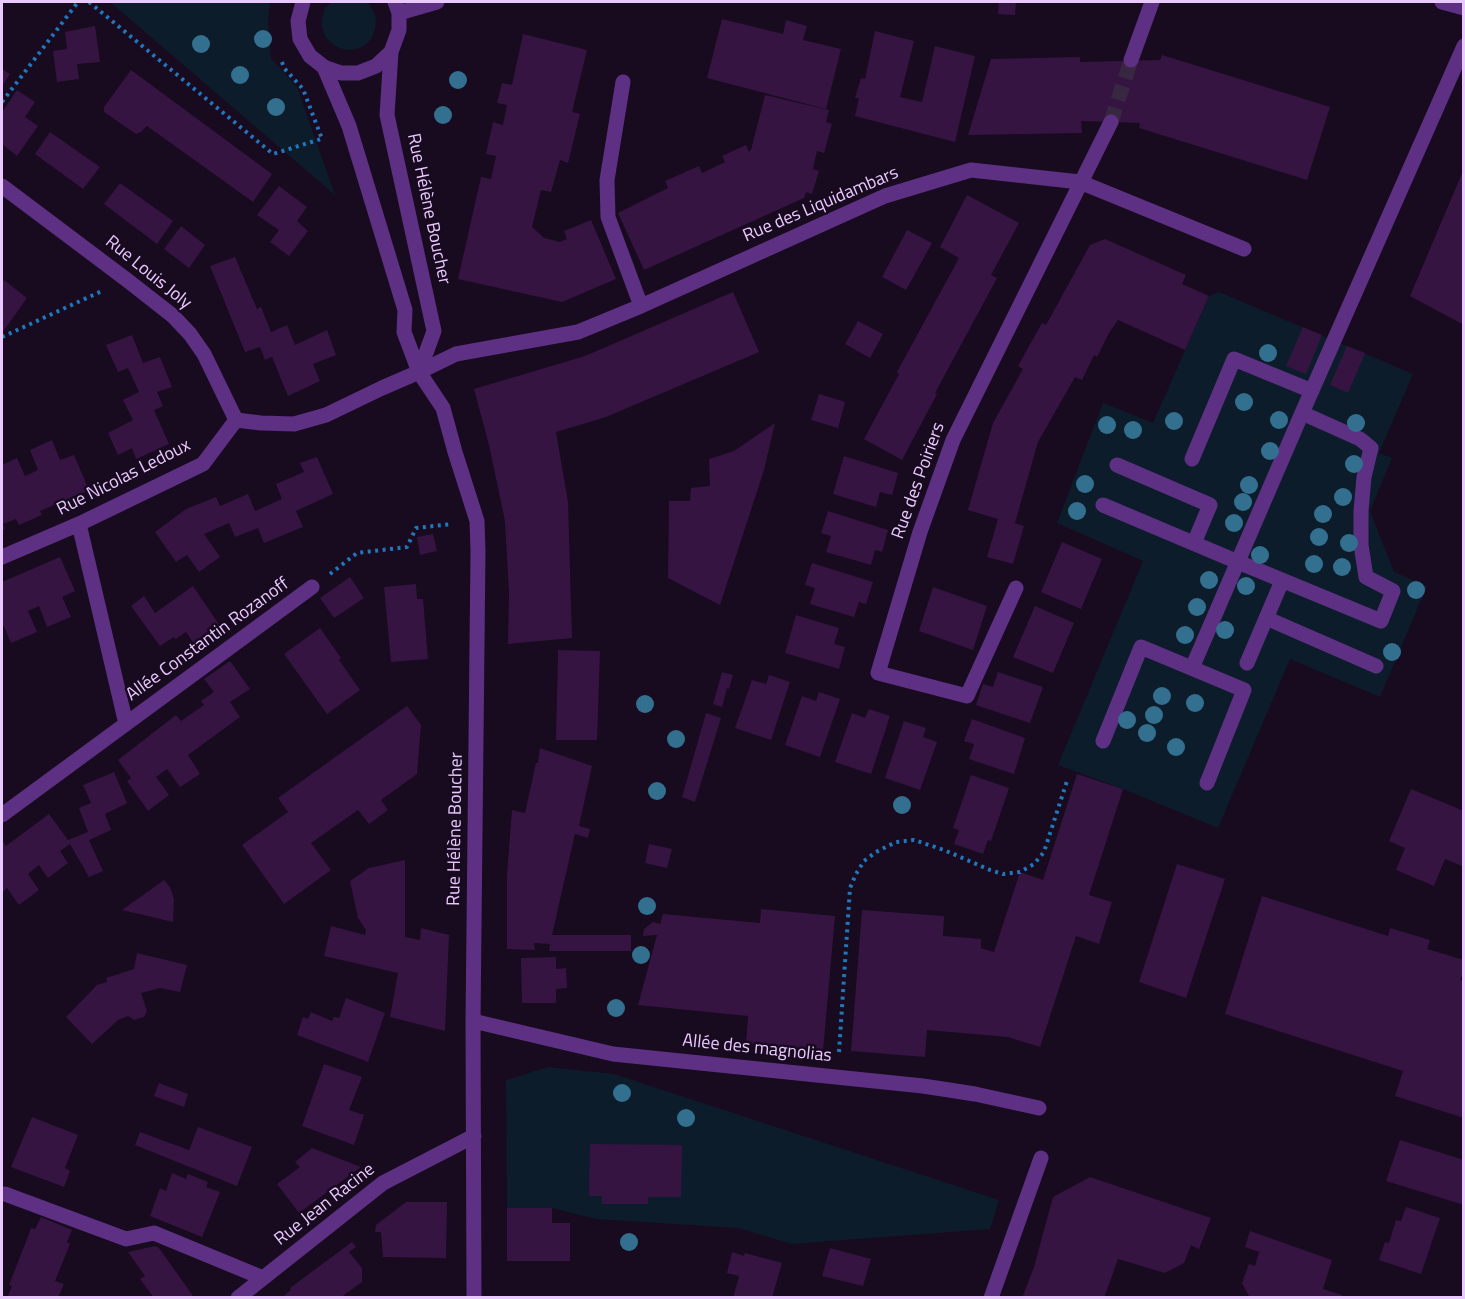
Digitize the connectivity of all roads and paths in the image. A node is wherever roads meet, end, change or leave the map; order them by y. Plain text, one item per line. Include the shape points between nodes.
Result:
1 (78, 2) edge
2 (89, 2) edge
3 (303, 2) edge
4 (437, 2) edge
5 (1152, 2) edge
6 (1442, 2) edge
7 (397, 7) edge
8 (1464, 8) edge
9 (1464, 46) edge
10 (391, 52) junction
11 (1131, 60) tunnel mouth
12 (324, 67) junction
13 (623, 82) dead end
14 (2, 102) edge
15 (1111, 122) tunnel mouth
16 (321, 139) dead end
17 (1080, 182) junction
18 (2, 186) edge
19 (1244, 249) dead end
20 (127, 280) junction
21 (641, 306) junction
22 (2, 337) edge
23 (419, 372) junction
24 (1312, 391) junction
25 (1302, 413) junction
26 (236, 420) junction
27 (1192, 459) dead end
28 (1117, 465) dead end
29 (1103, 505) dead end
30 (477, 521) junction
31 (79, 524) junction
32 (1194, 543) junction
33 (2, 556) edge
34 (1238, 562) junction
35 (1282, 580) junction
36 (312, 587) joint
37 (1016, 588) dead end
38 (1266, 618) junction
39 (1247, 663) dead end
40 (1376, 666) dead end
41 (1192, 668) junction
42 (126, 723) junction
43 (1102, 741) dead end
44 (1067, 781) dead end
45 (1207, 783) dead end
46 (2, 815) edge
47 (473, 1021) junction
48 (838, 1076) junction
49 (1039, 1108) dead end
50 (474, 1136) junction
51 (1041, 1158) dead end
52 (5, 1194) dead end
53 (263, 1278) junction
54 (238, 1298) edge
55 (474, 1298) edge
56 (991, 1298) edge

1 - 14 path
2 - 16 path via 273,154
3 - 12 street via 298,21 300,39 310,56
4 - 7 street
5 - 11 street
6 - 8 street
7 - 10 street, Rue Hélène Boucher via 399,30
9 - 24 street
10 - 12 street via 376,66 358,73
10 - 23 street, Rue Hélène Boucher via 387,116 434,331
12 - 23 street, Rue Hélène Boucher via 349,126 405,310 404,332
13 - 21 street via 607,180 608,216
15 - 17 street, Rue des Poiriers
17 - 19 street, Rue des Liquidambars
17 - 21 street, Rue des Liquidambars via 971,170 885,196
17 - 37 street, Rue des Poiriers via 952,440 878,673 967,696
18 - 20 street, Rue Louis Joly
20 - 22 path
20 - 26 street, Rue Louis Joly via 190,334
21 - 23 street, Rue des Liquidambars via 578,332 456,354
23 - 26 street via 326,415 294,424
23 - 30 street, Rue Hélène Boucher via 443,408
24 - 25 street
24 - 27 street via 1234,359
25 - 34 street
25 - 35 street via 1360,439 1371,448 1364,477 1361,545 1366,577 1393,591 1381,621
26 - 31 street, Rue Nicolas Ledoux via 203,464
28 - 32 street via 1210,505
29 - 32 street
30 - 36 path via 416,528 407,547 357,553
30 - 47 street, Rue Hélène Boucher
31 - 33 street, Rue Nicolas Ledoux
31 - 42 street, Allée Constantin Rozanoff
32 - 34 street
34 - 35 street
34 - 41 street
35 - 38 street
36 - 42 street, Allée Constantin Rozanoff
38 - 39 street
38 - 40 street
41 - 43 street via 1141,647
41 - 45 street via 1244,690
42 - 46 street, Allée Constantin Rozanoff
44 - 48 path via 1044,852 1020,872 1003,874 914,840 896,842 864,861 850,888
47 - 48 street, Allée des magnolias via 613,1054
47 - 50 street, Rue Hélène Boucher
48 - 49 street, Allée des magnolias via 954,1091
50 - 53 street, Rue Jean Racine via 383,1183
50 - 55 street, Rue Hélène Boucher
51 - 56 street
52 - 53 street via 126,1239 154,1233
53 - 54 street, Rue Jean Racine

